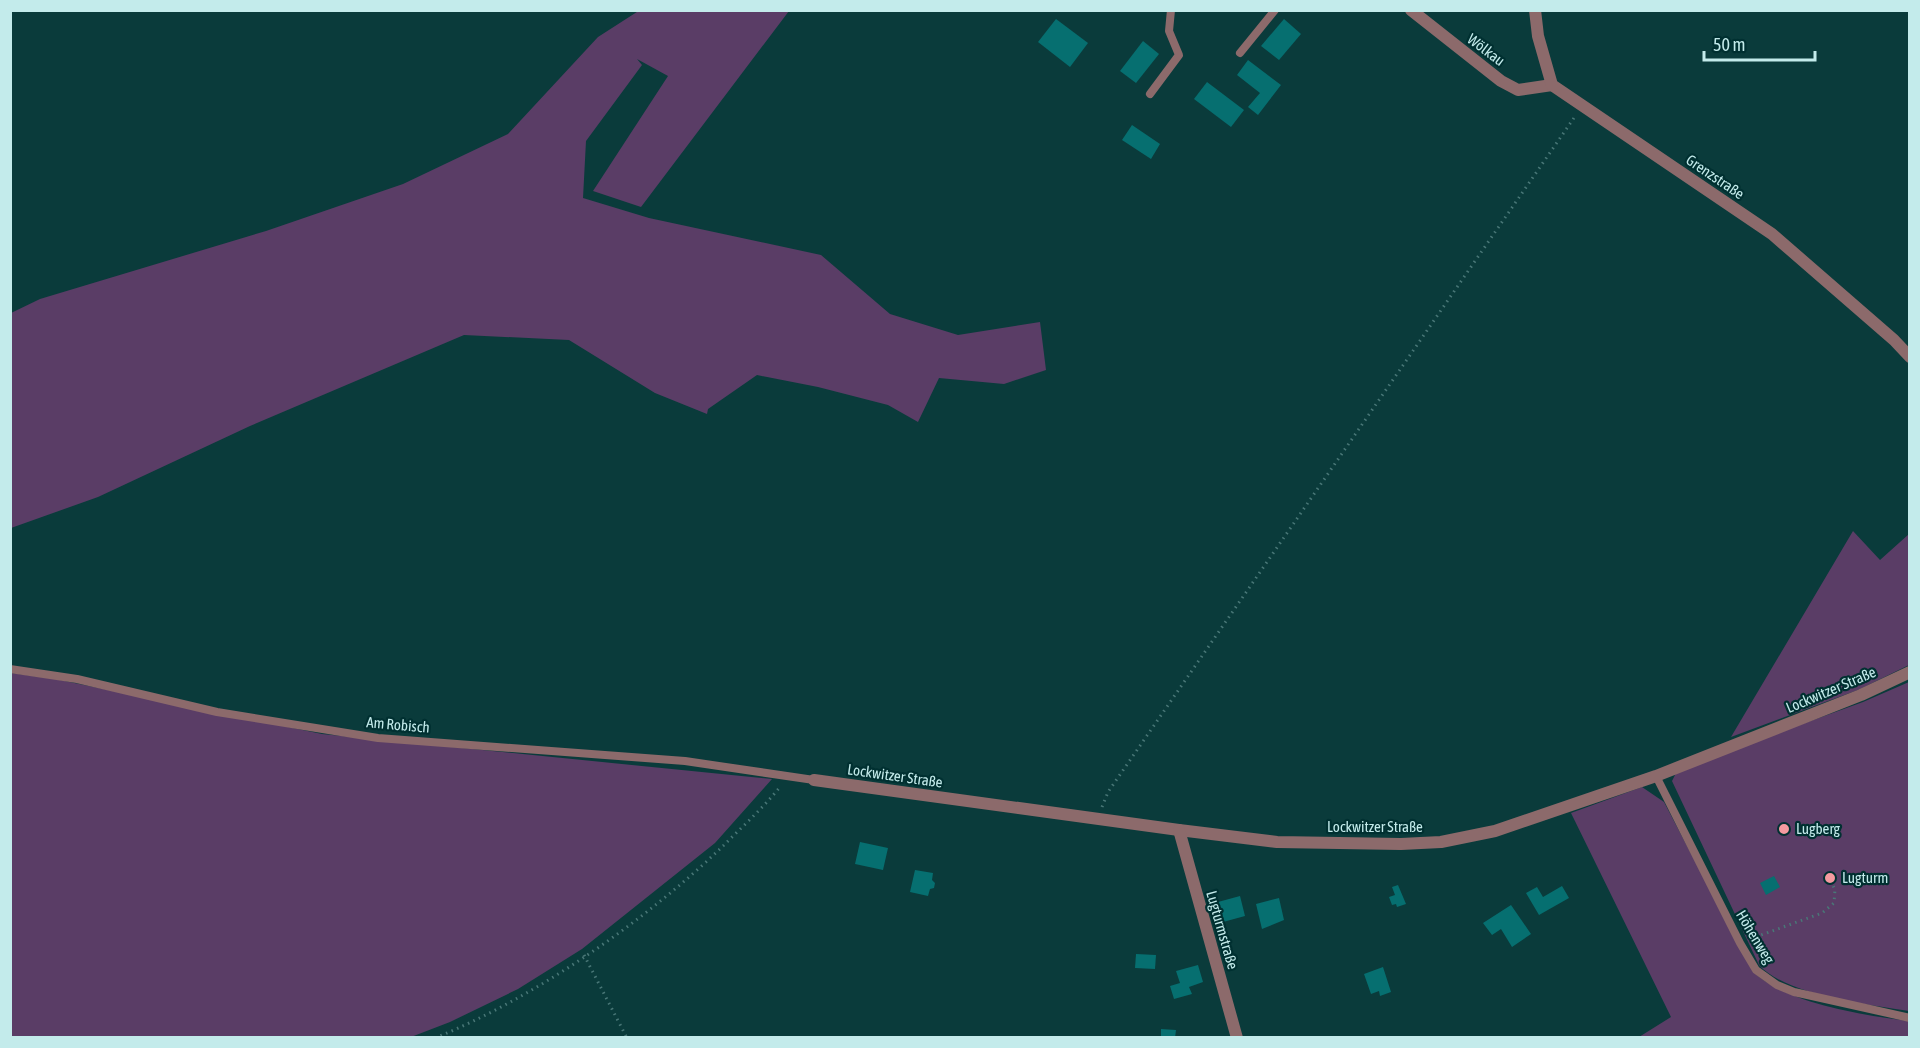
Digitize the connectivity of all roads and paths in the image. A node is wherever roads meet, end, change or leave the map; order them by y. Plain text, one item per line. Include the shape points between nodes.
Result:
1 (1171, 10) edge
2 (1275, 10) edge
3 (1411, 10) edge
4 (1535, 10) edge
5 (1240, 53) dead end
6 (1552, 85) junction
7 (1150, 94) dead end
8 (1582, 106) junction
9 (1910, 357) edge
10 (10, 669) edge
11 (1910, 672) edge
12 (1656, 776) junction
13 (787, 777) junction
14 (814, 780) joint
15 (1098, 818) junction
16 (1179, 830) junction
17 (1831, 881) dead end
18 (1740, 943) junction
19 (584, 955) junction
20 (1910, 1018) edge
21 (435, 1038) edge
22 (627, 1038) edge
23 (1237, 1038) edge

1 - 7 lane via 1169,31 1179,55
2 - 5 lane
3 - 6 street, Wölkau via 1501,81 1518,90
4 - 6 street
6 - 8 street, Grenzstraße
8 - 9 street, Grenzstraße via 1772,234
8 - 15 path via 1108,792
10 - 13 lane, Am Robisch via 77,679 217,712 378,738 685,761
11 - 12 street, Lockwitzer Straße
12 - 16 street, Lockwitzer Straße via 1495,831 1441,842 1277,842
12 - 18 lane, Höhenweg
13 - 14 lane, Am Robisch
13 - 19 path via 705,862 638,918
14 - 15 street, Lockwitzer Straße
15 - 16 street, Lockwitzer Straße
16 - 23 street, Lugturmstraße
17 - 18 path via 1834,903 1822,913
18 - 20 lane, Höhenweg via 1756,970 1777,985
19 - 21 path via 530,991
19 - 22 path

